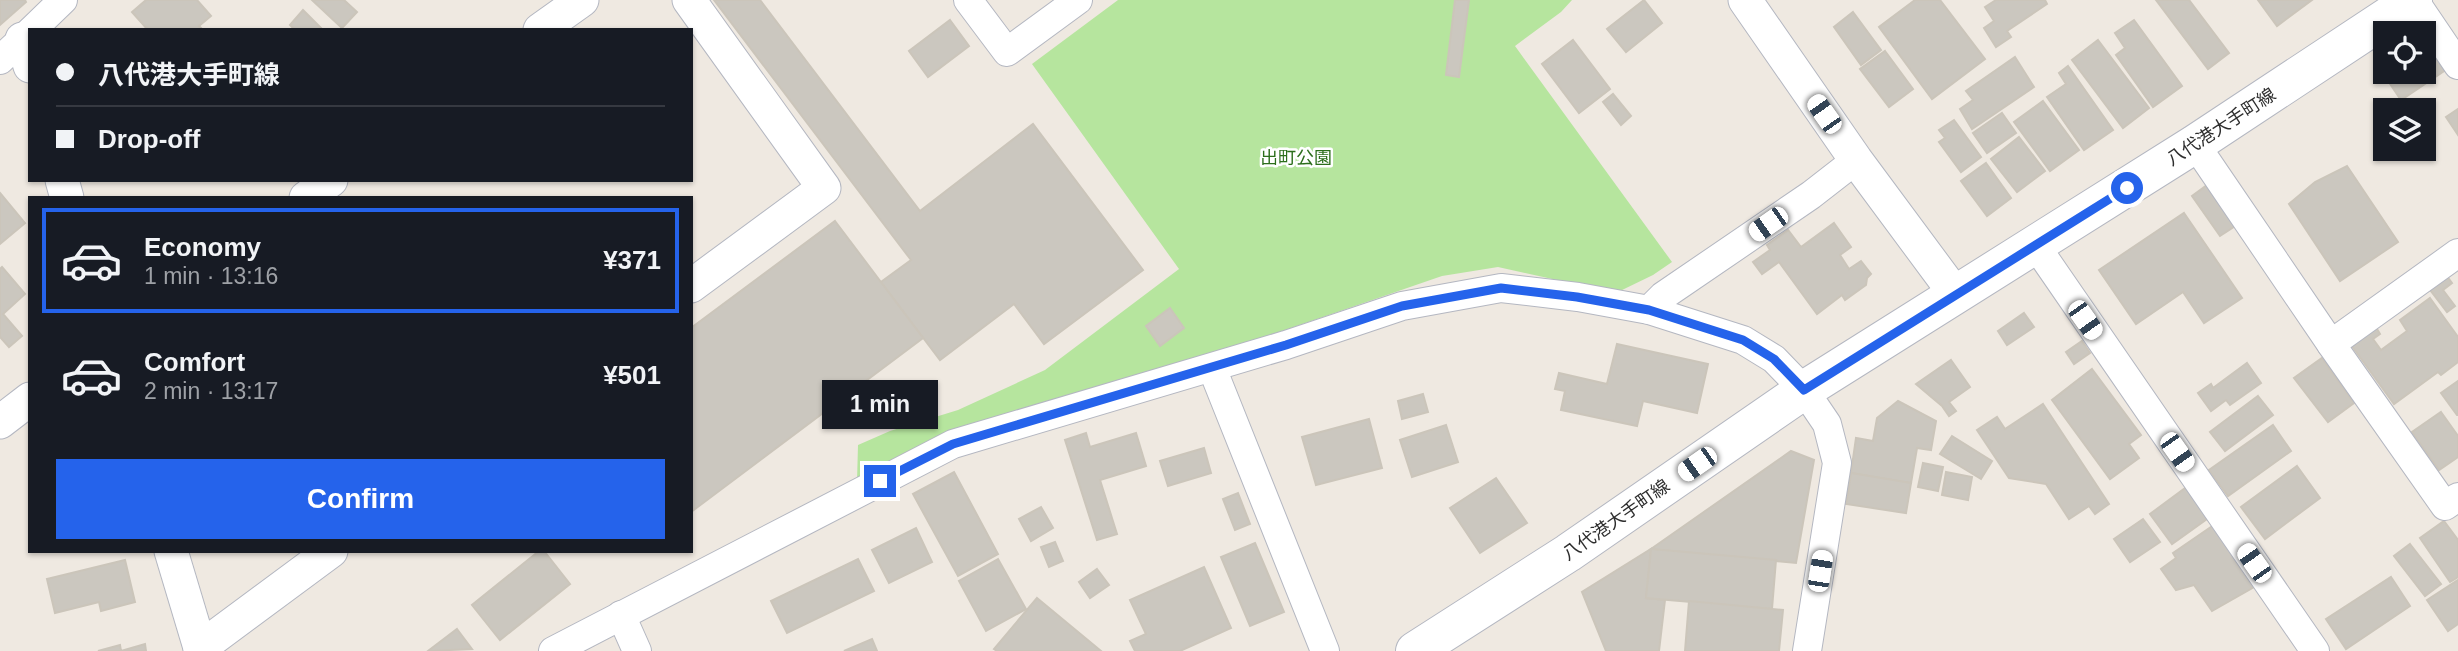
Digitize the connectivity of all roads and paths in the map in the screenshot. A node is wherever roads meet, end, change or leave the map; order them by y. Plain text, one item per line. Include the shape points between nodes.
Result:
1 (63, 0) edge
2 (582, 0) edge
3 (689, 0) edge
4 (968, 0) edge
5 (1078, 0) edge
6 (1745, 0) edge
7 (2371, 0) edge
8 (2413, 0) edge
9 (38, 28) edge
10 (543, 28) edge
11 (2458, 65) edge
12 (2195, 144) junction
13 (1856, 160) junction
14 (328, 182) edge
15 (309, 196) edge
16 (2036, 246) junction
17 (2458, 253) edge
18 (693, 285) edge
19 (1956, 295) junction
20 (1649, 310) junction
21 (2331, 344) junction
22 (1212, 368) junction
23 (1804, 390) junction
24 (28, 401) edge
25 (0, 422) edge
26 (2458, 497) edge
27 (173, 553) edge
28 (328, 553) edge
29 (621, 615) junction
30 (201, 649) edge
31 (553, 651) edge
32 (637, 651) edge
33 (1325, 651) edge
34 (1415, 651) edge
35 (1807, 651) edge
36 (2315, 651) edge

1 - 9 street
2 - 10 street
3 - 18 street via 824,188
4 - 5 street via 1007,52
6 - 13 street
7 - 19 main road, 八代港大手町線 via 2023,229
8 - 11 street
8 - 12 main road, 八代港大手町線
12 - 16 main road, 八代港大手町線
12 - 21 street
13 - 19 street
13 - 20 street
14 - 15 street
16 - 19 main road, 八代港大手町線
16 - 36 street
17 - 21 street
19 - 23 main road, 八代港大手町線
20 - 22 street via 1501,288 1402,306
20 - 23 street via 1743,340 1774,359
21 - 26 street via 2445,506
22 - 29 street via 953,444
22 - 33 street
23 - 34 main road, 八代港大手町線 via 1568,553
23 - 35 street via 1827,424 1837,463
24 - 25 street
27 - 30 street
28 - 30 street
29 - 31 street
29 - 32 street

